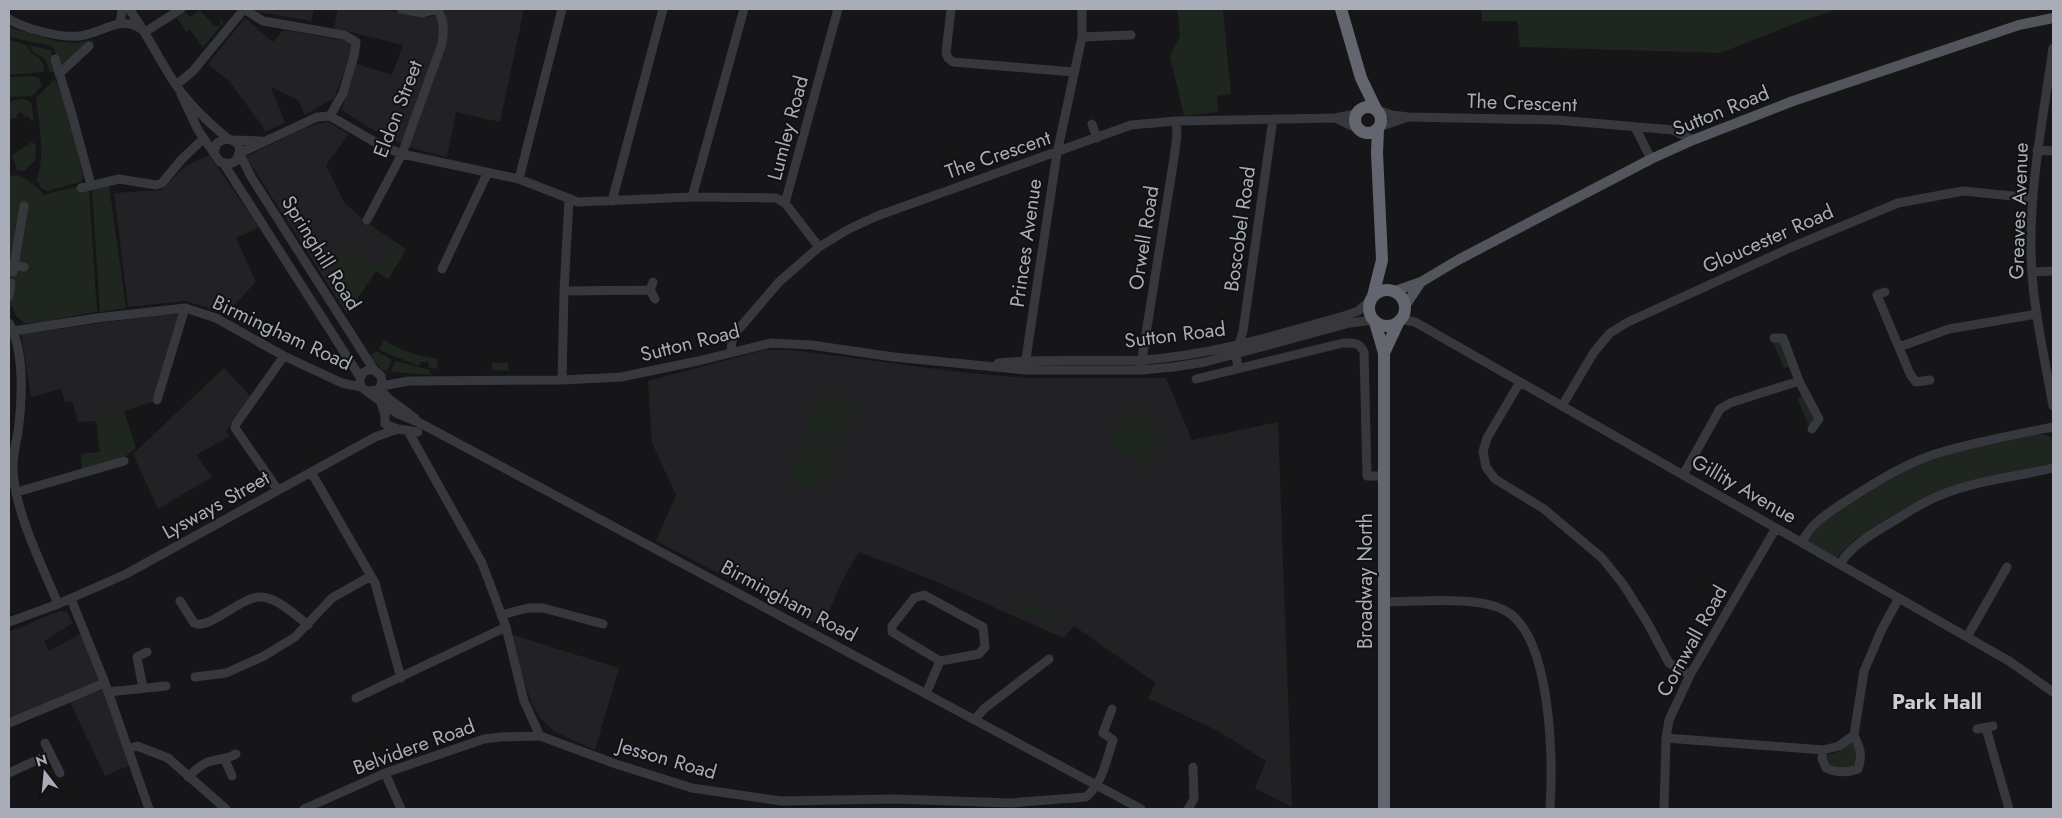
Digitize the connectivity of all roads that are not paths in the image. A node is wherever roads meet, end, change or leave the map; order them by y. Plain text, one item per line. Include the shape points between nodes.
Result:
1 (122, 9) edge
2 (129, 9) edge
3 (181, 9) edge
4 (244, 9) edge
5 (402, 9) edge
6 (436, 9) edge
7 (562, 9) edge
8 (663, 9) edge
9 (744, 9) edge
10 (838, 9) edge
11 (952, 9) edge
12 (1082, 9) edge
13 (1340, 9) edge
14 (10, 20) edge
15 (2053, 21) edge
16 (119, 22) junction
17 (145, 32) junction
18 (1131, 35) dead end
19 (1082, 37) junction
20 (89, 46) dead end
21 (2053, 48) edge
22 (54, 59) dead end
23 (1074, 72) junction
24 (58, 74) junction
25 (1361, 78) junction
26 (178, 88) junction
27 (1376, 109) junction
28 (1356, 113) junction
29 (330, 116) junction
30 (1408, 117) junction
31 (1335, 118) junction
32 (1273, 119) junction
33 (1176, 121) junction
34 (1092, 124) dead end
35 (1635, 127) junction
36 (1379, 128) junction
37 (1361, 131) junction
38 (1097, 138) junction
39 (203, 139) junction
40 (231, 139) junction
41 (1693, 140) junction
42 (265, 141) junction
43 (2037, 150) junction
44 (2053, 151) edge
45 (214, 152) junction
46 (1057, 153) junction
47 (1377, 153) junction
48 (240, 154) junction
49 (402, 154) junction
50 (1651, 159) junction
51 (224, 164) junction
52 (488, 172) junction
53 (519, 179) junction
54 (90, 185) junction
55 (81, 188) dead end
56 (692, 197) junction
57 (2033, 198) junction
58 (569, 200) junction
59 (612, 201) junction
60 (785, 202) junction
61 (24, 206) dead end
62 (367, 220) dead end
63 (818, 247) junction
64 (1382, 260) junction
65 (24, 267) dead end
66 (442, 269) dead end
67 (2053, 271) edge
68 (2032, 272) junction
69 (1421, 282) junction
70 (11, 283) dead end
71 (564, 291) junction
72 (1394, 291) junction
73 (1885, 292) dead end
74 (9, 296) edge
75 (655, 299) dead end
76 (1371, 299) junction
77 (185, 308) junction
78 (1402, 314) junction
79 (2037, 314) junction
80 (1374, 321) junction
81 (11, 327) edge
82 (1774, 338) dead end
83 (1239, 344) junction
84 (1899, 347) junction
85 (732, 352) junction
86 (1384, 353) junction
87 (1236, 355) junction
88 (284, 356) junction
89 (1026, 360) junction
90 (1142, 360) junction
91 (978, 364) junction
92 (1238, 368) junction
93 (1025, 370) junction
94 (1140, 370) junction
95 (377, 372) junction
96 (1196, 379) dead end
97 (562, 380) junction
98 (1930, 380) dead end
99 (409, 381) junction
100 (1799, 381) junction
101 (1520, 382) junction
102 (363, 385) junction
103 (380, 387) junction
104 (156, 400) dead end
105 (380, 403) junction
106 (1562, 406) junction
107 (2053, 406) edge
108 (385, 424) junction
109 (419, 427) junction
110 (2053, 427) edge
111 (398, 429) junction
112 (1812, 429) dead end
113 (408, 431) junction
114 (375, 437) junction
115 (418, 449) junction
116 (124, 462) dead end
117 (2053, 468) edge
118 (311, 472) junction
119 (1683, 475) junction
120 (1384, 476) junction
121 (278, 490) junction
122 (13, 492) edge
123 (1776, 528) junction
124 (1802, 542) junction
125 (1840, 564) junction
126 (2007, 567) dead end
127 (371, 576) junction
128 (1899, 598) junction
129 (71, 599) junction
130 (180, 601) dead end
131 (1384, 602) junction
132 (58, 604) junction
133 (500, 615) junction
134 (9, 622) edge
135 (308, 625) junction
136 (598, 626) dead end
137 (506, 627) junction
138 (1966, 637) junction
139 (148, 652) dead end
140 (1049, 659) dead end
141 (940, 661) junction
142 (1690, 675) junction
143 (195, 677) dead end
144 (401, 678) junction
145 (166, 686) dead end
146 (107, 687) junction
147 (143, 688) junction
148 (2053, 692) edge
149 (926, 694) junction
150 (356, 698) dead end
151 (1112, 708) dead end
152 (974, 720) junction
153 (9, 723) edge
154 (1985, 728) dead end
155 (1854, 735) junction
156 (540, 736) junction
157 (1666, 738) junction
158 (45, 743) dead end
159 (128, 749) junction
160 (1823, 750) junction
161 (50, 754) junction
162 (236, 754) dead end
163 (225, 760) junction
164 (1193, 767) dead end
165 (9, 773) edge
166 (60, 773) dead end
167 (385, 773) junction
168 (232, 776) dead end
169 (188, 777) junction
170 (1096, 785) junction
171 (1011, 806) edge
172 (148, 809) edge
173 (226, 809) edge
174 (304, 809) edge
175 (402, 809) edge
176 (1141, 809) edge
177 (1188, 809) edge
178 (1384, 809) edge
179 (1550, 809) edge
180 (1664, 809) edge
181 (2009, 809) edge

1 - 16 street
2 - 17 street
3 - 17 street
4 - 26 street
4 - 29 street via 263,21 353,38 357,46 343,94
5 - 6 street via 423,13
6 - 49 street, Eldon Street via 443,21 442,44
7 - 53 street
8 - 59 street
9 - 56 street
10 - 60 street, Lumley Road
11 - 23 street via 946,53 953,62
12 - 19 street, Princes Avenue
13 - 25 highway
14 - 16 street via 56,35 72,36 98,32
15 - 41 main road, Sutton Road via 2019,25 1793,101
16 - 17 street via 134,24
17 - 26 street
18 - 19 street
19 - 23 street, Princes Avenue
20 - 24 street
21 - 43 street, Greaves Avenue
22 - 24 street
23 - 46 street, Princes Avenue
24 - 54 street
25 - 27 highway
25 - 28 highway
26 - 39 street
26 - 40 street via 212,126
27 - 28 highway via 1365,106
27 - 30 street, The Crescent
27 - 36 highway via 1381,116
28 - 31 street, The Crescent
28 - 37 highway via 1354,121
29 - 42 street via 318,117
29 - 49 street
30 - 35 street, The Crescent via 1557,120
30 - 36 street, The Crescent
31 - 32 street, The Crescent
31 - 37 street, The Crescent
32 - 33 street, The Crescent
32 - 83 street, Boscobel Road
33 - 38 street, The Crescent via 1131,125
33 - 90 street, Orwell Road via 1174,158
34 - 38 street
35 - 41 street, The Crescent via 1673,130
35 - 50 street
36 - 37 highway via 1374,132
36 - 47 highway
37 - 47 highway
38 - 46 street, The Crescent
39 - 45 street
39 - 54 street via 182,158 162,184 119,179
40 - 42 street
40 - 45 street via 217,143
40 - 48 street via 240,146
41 - 50 main road, Sutton Road
42 - 48 street
43 - 44 street
43 - 57 street, Greaves Avenue
45 - 51 street via 217,160
46 - 63 street, The Crescent via 877,216
46 - 89 street, Princes Avenue
47 - 64 highway
48 - 51 street via 234,162
48 - 95 street, Springhill Road via 250,175
49 - 52 street
49 - 62 street, Eldon Street
50 - 69 main road, Sutton Road
51 - 102 street, Springhill Road
52 - 53 street
52 - 66 street
53 - 58 street
54 - 55 street
56 - 59 street
56 - 60 street via 776,198
57 - 68 street, Greaves Avenue
57 - 106 street, Gloucester Road via 1970,191 1931,196 1898,203 1792,247 1610,333 1589,360
58 - 59 street
58 - 71 street
60 - 63 street, Lumley Road
61 - 65 street via 14,269
63 - 85 street, The Crescent via 779,282 746,320 732,341
64 - 72 highway
64 - 76 highway
67 - 68 street
68 - 79 street, Greaves Avenue
69 - 72 main road, Sutton Road
69 - 78 main road, Sutton Road
70 - 74 street
71 - 75 street via 652,286
71 - 97 street
72 - 76 highway via 1383,290
72 - 78 highway via 1402,298
73 - 84 street via 1877,295
76 - 80 highway via 1368,309
76 - 83 street, Sutton Road via 1347,316
77 - 81 street, Birmingham Road
77 - 88 street, Birmingham Road via 216,318
77 - 104 street
78 - 80 highway via 1391,325
78 - 86 highway, Broadway North
78 - 101 street, Gillity Avenue
79 - 84 street via 1949,329
79 - 107 street, Greaves Avenue
80 - 86 highway, Broadway North
80 - 87 street, Sutton Road via 1350,323
81 - 122 street via 22,397
82 - 100 street via 1783,338
83 - 87 street, Boscobel Road
83 - 90 street, Sutton Road
84 - 98 street via 1916,382
85 - 91 street, Sutton Road via 757,345 785,343
85 - 97 street, Sutton Road via 621,377
86 - 120 highway, Broadway North
87 - 92 street
87 - 94 street, Sutton Road via 1174,368
88 - 102 street, Birmingham Road via 342,383
88 - 121 street via 235,428
89 - 90 street, Sutton Road
89 - 91 street, Sutton Road
89 - 93 street, Princes Avenue
90 - 94 street, Orwell Road
91 - 93 street, Sutton Road
92 - 96 street
92 - 120 street via 1344,343 1361,345 1364,352 1367,476
93 - 94 street, Sutton Road
95 - 99 street, Sutton Road
95 - 102 street via 366,370
95 - 103 street
97 - 99 street, Sutton Road
99 - 103 street, Sutton Road
100 - 112 street via 1819,419
100 - 119 street via 1720,409
101 - 106 street, Gillity Avenue
101 - 142 street via 1487,438 1483,452 1486,466 1495,478 1544,509 1602,558 1623,584 1669,663
102 - 103 street, Sutton Road via 374,391
102 - 105 street, Birmingham Road
103 - 109 street, Birmingham Road
105 - 108 street
105 - 109 street, Birmingham Road
106 - 119 street, Gillity Avenue
108 - 111 street
108 - 114 street, Lysways Street
109 - 113 street
109 - 115 street
109 - 149 street, Birmingham Road
110 - 124 street via 1943,451 1918,461 1885,477 1818,520
111 - 113 street
111 - 114 street, Lysways Street
113 - 115 street
114 - 118 street, Lysways Street
115 - 133 street via 470,539
116 - 122 street
117 - 125 street via 1994,479 1940,495 1858,544
118 - 121 street, Lysways Street
118 - 127 street
119 - 123 street, Gillity Avenue
120 - 131 highway, Broadway North
121 - 129 street, Lysways Street via 126,574
122 - 132 street
123 - 124 street, Gillity Avenue
123 - 142 street, Cornwall Road
124 - 125 street, Gillity Avenue
125 - 128 street, Gillity Avenue
126 - 138 street
127 - 135 street via 332,598
127 - 144 street
128 - 138 street, Gillity Avenue
128 - 155 street via 1864,671
129 - 132 street, Lysways Street
129 - 146 street
130 - 135 street via 197,625 261,597 280,604
131 - 178 highway, Broadway North
131 - 179 street via 1482,602 1505,610 1521,623 1533,647 1544,686 1550,740
132 - 134 street, Lysways Street
133 - 136 street via 528,608 544,608
133 - 137 street
135 - 143 street via 282,646 243,667
137 - 144 street
137 - 156 street via 524,701
138 - 148 street, Gillity Avenue via 2009,661
139 - 147 street via 137,657
140 - 152 street
141 - 141 street via 892,632 892,626 917,596 924,595 983,627 985,647 979,654
141 - 149 street
142 - 157 street, Cornwall Road via 1669,720
144 - 150 street
145 - 147 street
146 - 147 street
146 - 153 street
146 - 159 street
149 - 152 street, Birmingham Road
151 - 170 street via 1102,733 1113,740
152 - 170 street, Birmingham Road
154 - 181 street
155 - 160 street via 1838,746
155 - 160 street via 1860,747 1858,769 1834,772 1826,768
156 - 167 street, Belvidere Road via 484,739
156 - 171 street, Jesson Road via 692,788 735,795 781,801 894,800
157 - 160 street
157 - 180 street, Cornwall Road
158 - 161 street
159 - 169 street via 137,746 168,758
159 - 172 street
161 - 165 street
161 - 166 street
162 - 163 street
163 - 168 street
163 - 169 street via 208,762
164 - 177 street via 1194,799
167 - 174 street, Belvidere Road
167 - 175 street
169 - 173 street
170 - 171 street, Jesson Road via 1086,797
170 - 176 street, Birmingham Road

